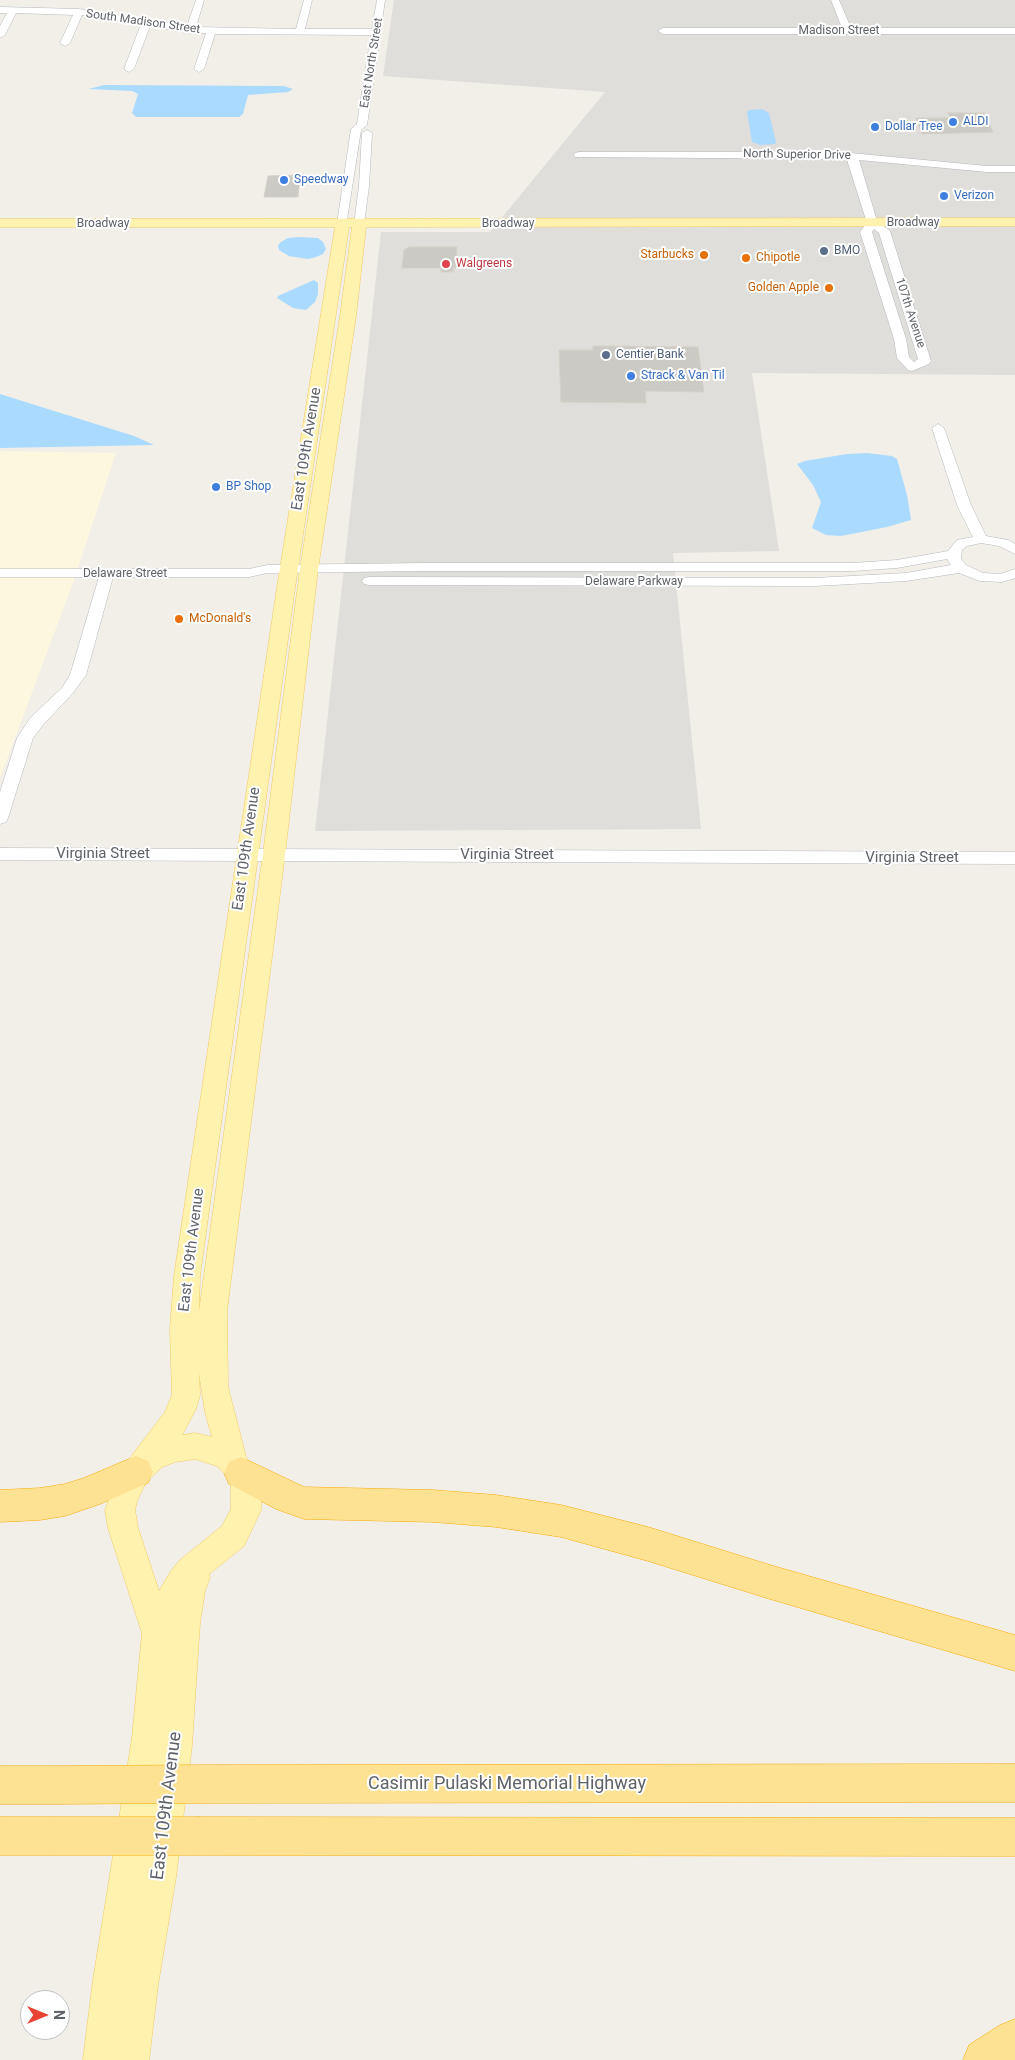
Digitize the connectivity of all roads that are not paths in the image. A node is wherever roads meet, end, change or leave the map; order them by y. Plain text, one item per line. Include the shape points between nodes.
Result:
1 (93, 0) edge
2 (200, 0) edge
3 (308, 0) edge
4 (382, 0) edge
5 (835, 0) edge
6 (0, 10) edge
7 (13, 10) junction
8 (83, 13) junction
9 (146, 23) junction
10 (190, 30) junction
11 (1015, 30) edge
12 (211, 31) junction
13 (664, 31) dead end
14 (848, 31) junction
15 (300, 32) junction
16 (376, 32) junction
17 (0, 35) edge
18 (65, 43) dead end
19 (129, 69) dead end
20 (199, 69) dead end
21 (362, 126) junction
22 (578, 155) dead end
23 (854, 156) junction
24 (1015, 169) edge
25 (1015, 222) edge
26 (0, 223) edge
27 (872, 223) junction
28 (342, 224) junction
29 (359, 224) junction
30 (938, 428) dead end
31 (981, 539) junction
32 (1011, 545) edge
33 (954, 554) junction
34 (961, 568) junction
35 (1015, 573) edge
36 (0, 574) edge
37 (107, 574) junction
38 (298, 575) junction
39 (0, 818) edge
40 (0, 854) edge
41 (247, 854) junction
42 (274, 854) junction
43 (1015, 858) edge
44 (140, 1468) junction
45 (237, 1468) junction
46 (0, 1506) edge
47 (210, 1556) junction
48 (158, 1633) junction
49 (1015, 1653) edge
50 (1015, 1783) edge
51 (0, 1785) edge
52 (0, 1836) edge
53 (1015, 1837) edge
54 (1015, 2040) edge
55 (101, 2060) edge
56 (131, 2060) edge
57 (984, 2060) edge

1 - 8 street
2 - 10 street
3 - 15 street
4 - 16 street, East North Street
5 - 14 street
6 - 7 street, South Madison Street
7 - 8 street, South Madison Street
7 - 17 street
8 - 9 street, South Madison Street
8 - 18 street
9 - 10 street, South Madison Street
9 - 19 street
10 - 12 street, South Madison Street
11 - 14 street, Madison Street
12 - 15 street, South Madison Street
12 - 20 street
13 - 14 street, Madison Street
15 - 16 street, South Madison Street
16 - 21 street, East North Street
21 - 28 street, East North Street via 356,129
21 - 29 street, East North Street via 367,129
22 - 23 street, North Superior Drive
23 - 24 street, North Superior Drive
23 - 27 street, 107th Avenue via 853,163
25 - 27 main road, Broadway
26 - 28 main road, Broadway
27 - 27 street, 107th Avenue via 866,232 904,358 912,367 925,360 884,231
27 - 29 main road, Broadway
28 - 29 main road, Broadway
28 - 38 main road, East 109th Avenue
29 - 38 main road, East 109th Avenue via 348,316
30 - 31 street via 964,505
31 - 32 street
31 - 33 street via 962,543
33 - 34 street
33 - 38 street, Delaware Parkway via 897,564 853,567
34 - 35 street via 980,577 1002,578
34 - 38 street, Delaware Parkway via 906,577 815,582
36 - 37 street, Delaware Street
37 - 38 street, Delaware Street via 249,573 266,580
37 - 39 street via 78,674 25,738 18,752
38 - 41 main road, East 109th Avenue
38 - 42 main road, East 109th Avenue
40 - 41 street, Virginia Street
41 - 42 street, Virginia Street
41 - 44 main road, East 109th Avenue via 187,1276 184,1329 186,1395 175,1421
42 - 43 street, Virginia Street
42 - 45 main road, East 109th Avenue via 212,1328 214,1387
44 - 45 main road via 163,1452 195,1446 221,1453
44 - 46 highway via 88,1493 65,1500
44 - 48 main road, East 109th Avenue via 123,1496 120,1510
45 - 47 main road, East 109th Avenue via 246,1493 243,1520 233,1536
45 - 49 highway via 281,1495 304,1503 433,1506 577,1525
47 - 48 main road, East 109th Avenue via 182,1580 165,1611
47 - 56 main road, East 109th Avenue via 196,1572 187,1604 159,1878 140,1985
48 - 55 main road, East 109th Avenue via 148,1738
50 - 51 highway, Casimir Pulaski Memorial Highway, bridge
52 - 53 highway, bridge
54 - 57 highway

